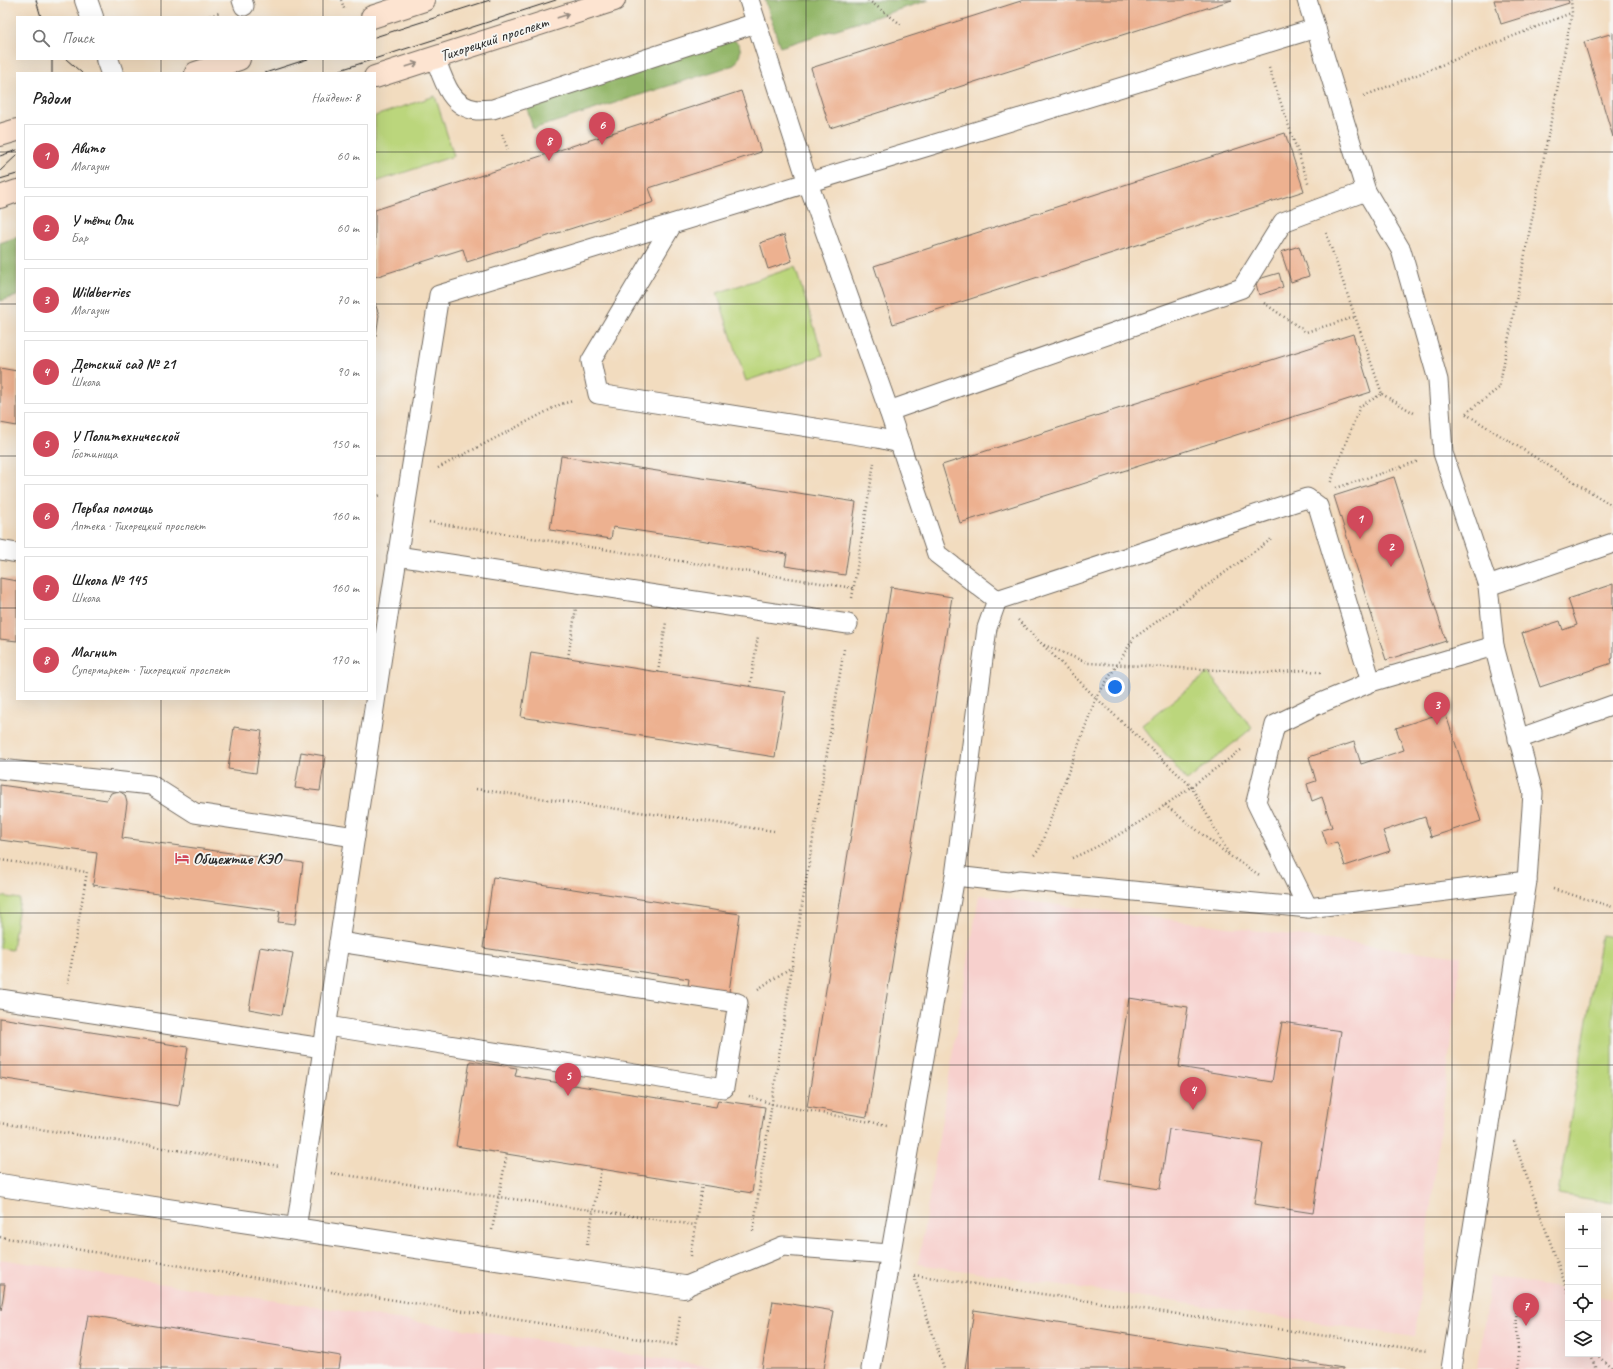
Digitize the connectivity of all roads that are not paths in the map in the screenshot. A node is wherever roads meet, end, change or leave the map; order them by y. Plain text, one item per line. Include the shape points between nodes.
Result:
1 (86, 0) edge
2 (424, 0) edge
3 (614, 0) edge
4 (749, 0) edge
5 (1307, 0) edge
6 (92, 16) edge
7 (375, 16) edge
8 (756, 23) junction
9 (1316, 28) junction
10 (435, 57) junction
11 (107, 60) edge
12 (236, 60) edge
13 (112, 72) edge
14 (199, 72) edge
15 (376, 77) edge
16 (16, 130) edge
17 (0, 135) edge
18 (808, 183) junction
19 (16, 191) edge
20 (1366, 191) junction
21 (0, 196) edge
22 (672, 225) junction
23 (889, 412) junction
24 (900, 444) junction
25 (1613, 543) edge
26 (0, 550) edge
27 (16, 553) edge
28 (397, 556) junction
29 (1488, 586) junction
30 (997, 600) junction
31 (382, 608) edge
32 (848, 624) road end
33 (1494, 646) junction
34 (376, 659) edge
35 (1371, 682) junction
36 (371, 700) edge
37 (1613, 705) edge
38 (1518, 739) junction
39 (0, 769) edge
40 (355, 836) junction
41 (955, 876) junction
42 (1527, 881) junction
43 (1308, 908) junction
44 (339, 942) junction
45 (0, 999) edge
46 (327, 1026) junction
47 (323, 1048) junction
48 (0, 1185) edge
49 (296, 1229) junction
50 (890, 1254) junction
51 (684, 1287) joint
52 (1452, 1362) edge
53 (871, 1369) edge

1 - 6 street
2 - 7 main road
10 -> 3 main road, Тихорецкий проспект
4 - 8 lane
5 - 9 lane
8 - 10 lane via 493,109 477,110 462,105 450,94
8 - 18 lane
9 - 18 lane
9 - 20 lane
15 -> 10 main road, Тихорецкий проспект
11 - 13 street
12 - 14 main road
16 - 17 main road
18 - 22 lane
18 - 23 lane
19 - 21 main road
20 - 23 lane via 1283,222 1242,288
20 - 29 lane via 1401,250 1438,380 1443,453
22 - 24 lane via 591,361 598,394 878,438
22 - 28 lane via 439,295
23 - 24 lane
24 - 30 lane via 937,554
25 - 29 lane
26 - 27 lane
28 - 31 lane
28 - 32 lane
29 - 33 lane
30 - 35 lane via 1307,498 1323,498
30 - 41 lane via 987,628
31 - 34 lane
33 - 35 lane
33 - 38 lane
35 - 43 lane via 1275,725 1256,802
36 - 40 lane
37 - 38 lane
38 - 42 lane via 1533,793
39 - 40 lane via 151,785 195,813
40 - 44 lane
41 - 43 lane
41 - 50 lane
42 - 43 lane
42 - 52 lane
44 - 46 lane
44 - 46 lane via 738,1003 724,1088
45 - 47 lane
46 - 47 lane
47 - 49 lane
48 - 49 street
49 - 51 street
50 - 51 lane via 783,1246
50 - 53 lane

